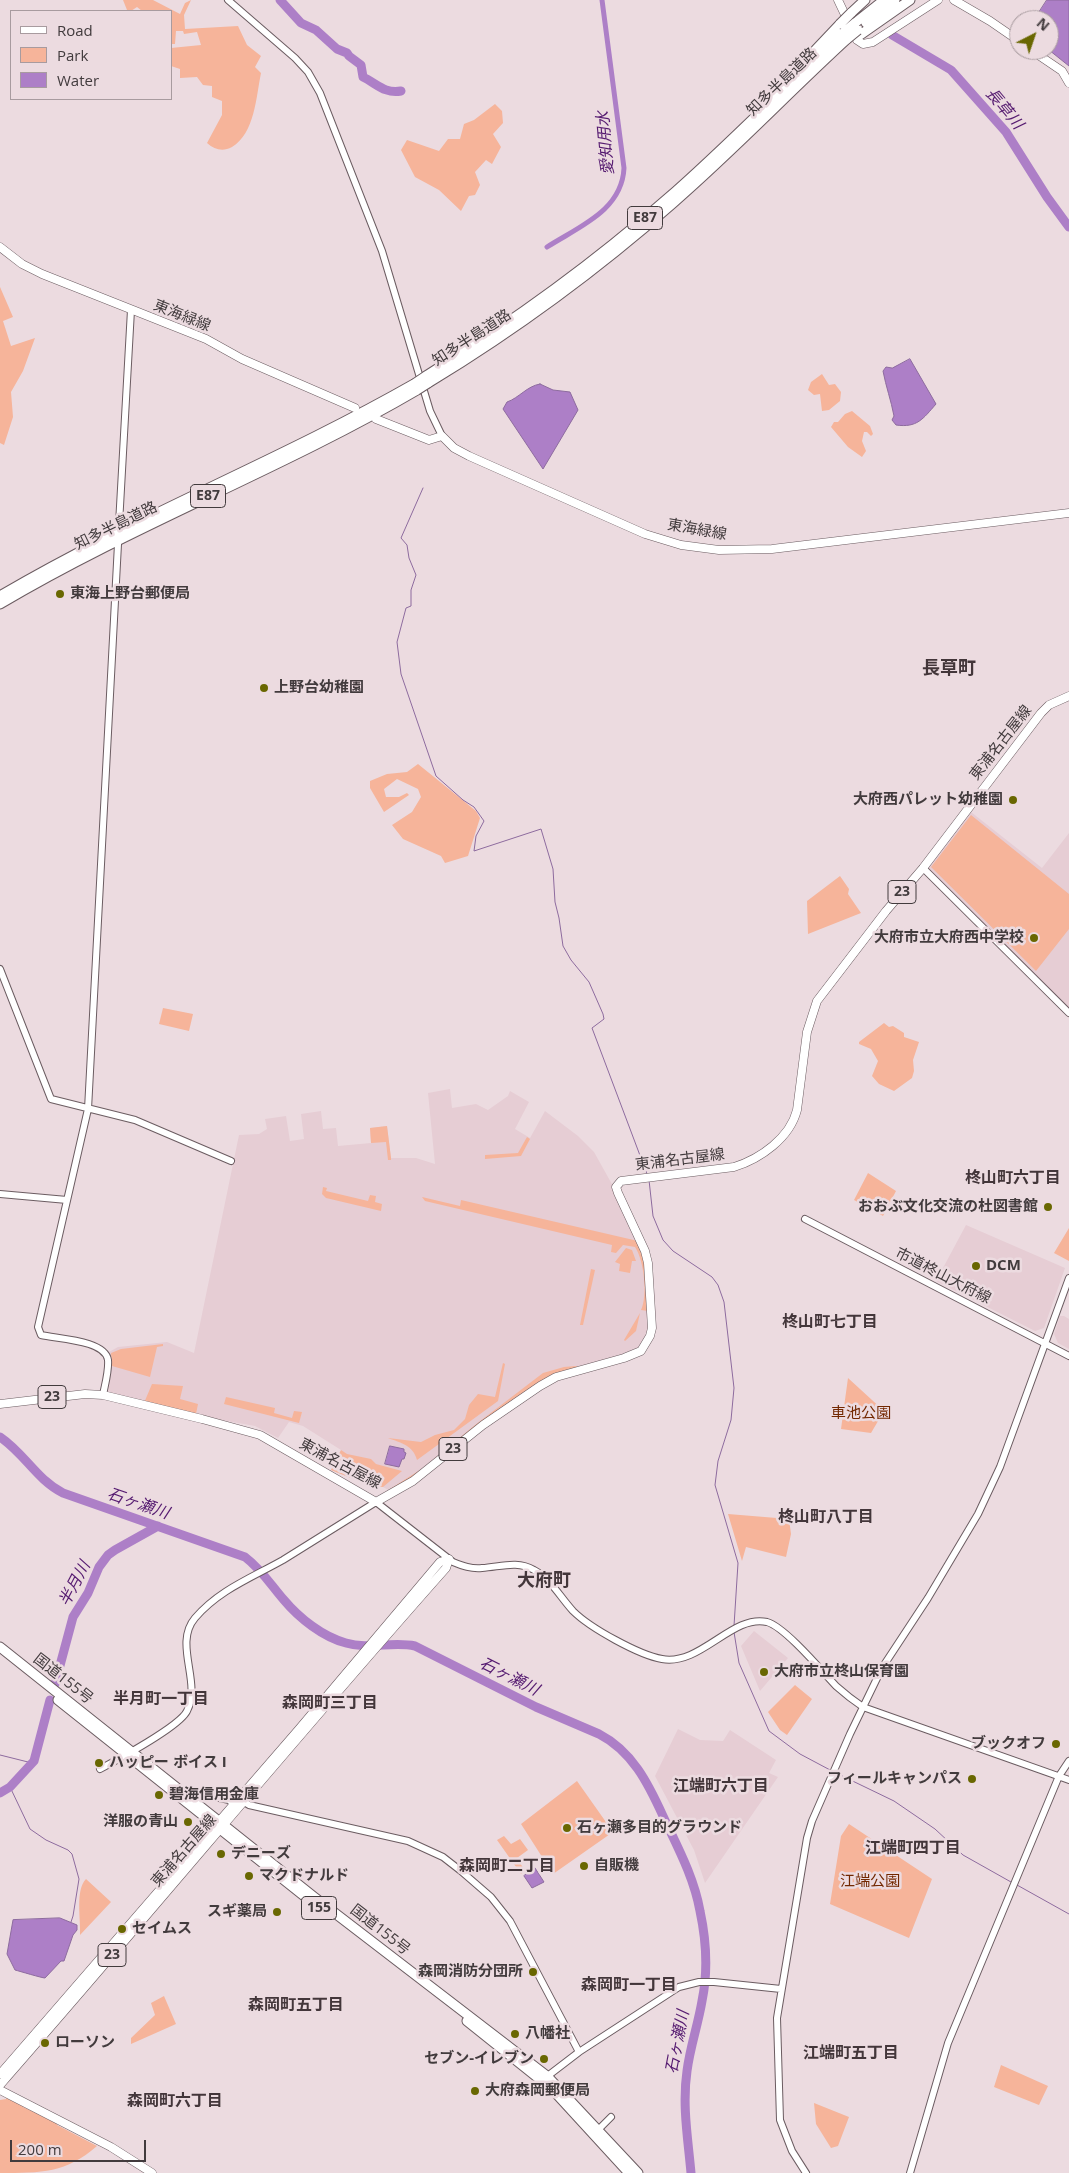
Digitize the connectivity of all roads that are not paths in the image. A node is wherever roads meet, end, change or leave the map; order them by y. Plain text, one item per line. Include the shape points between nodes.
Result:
1 (228, 0) edge
2 (838, 0) edge
3 (865, 0) edge
4 (884, 0) edge
5 (895, 0) edge
6 (910, 0) edge
7 (938, 0) edge
8 (954, 0) edge
9 (858, 29) junction
10 (1009, 34) edge
11 (845, 35) junction
12 (1046, 60) edge
13 (1069, 83) edge
14 (0, 247) edge
15 (131, 310) junction
16 (427, 380) junction
17 (415, 387) junction
18 (355, 408) dead end
19 (376, 418) dead end
20 (442, 436) junction
21 (1069, 513) edge
22 (119, 524) dead end
23 (118, 544) dead end
24 (0, 596) edge
25 (0, 604) edge
26 (1069, 696) edge
27 (923, 868) junction
28 (0, 969) edge
29 (1069, 1013) edge
30 (88, 1109) junction
31 (231, 1161) dead end
32 (0, 1194) edge
33 (67, 1200) junction
34 (806, 1219) dead end
35 (1069, 1278) edge
36 (1045, 1343) junction
37 (1069, 1356) edge
38 (103, 1395) junction
39 (0, 1404) edge
40 (376, 1502) junction
41 (449, 1559) junction
42 (0, 1647) edge
43 (0, 1653) edge
44 (367, 1653) junction
45 (863, 1707) junction
46 (130, 1754) junction
47 (1069, 1761) edge
48 (100, 1769) dead end
49 (1059, 1776) junction
50 (1069, 1780) edge
51 (191, 1792) dead end
52 (244, 1802) junction
53 (233, 1804) junction
54 (220, 1826) junction
55 (781, 1989) junction
56 (579, 2052) junction
57 (0, 2074) edge
58 (544, 2078) junction
59 (0, 2085) edge
60 (0, 2090) edge
61 (611, 2117) dead end
62 (599, 2129) junction
63 (152, 2173) edge
64 (629, 2173) edge
65 (638, 2173) edge
66 (806, 2173) edge
67 (910, 2173) edge

1 - 20 street via 308,72 320,93 382,250 430,411
2 - 7 main road via 857,40 863,44 873,42
3 - 11 highway, bridge via 851,13
4 - 9 highway, 知多半島道路 / E87
5 - 9 highway, 知多半島道路 / E87
6 - 9 highway
8 - 10 main road
9 - 11 highway, 知多半島道路 / E87, bridge
11 - 16 highway, 知多半島道路 / E87 via 692,177 614,244
11 - 16 highway, 知多半島道路 / E87 via 679,198 610,255 519,324
12 - 13 main road via 1062,71
14 - 15 main road, 東海緑線 via 42,274
15 - 18 main road, 東海緑線 via 206,339 242,359
15 - 22 street
16 - 17 highway, 知多半島道路 / E87, bridge
17 - 24 highway, 知多半島道路 / E87 via 105,538
17 - 25 highway, 知多半島道路 / E87 via 330,438 109,544
19 - 20 main road via 430,440
20 - 21 main road, 東海緑線 via 468,456 645,534 681,545 719,550 772,549
23 - 30 street
26 - 27 main road, 東浦名古屋線 / 23 via 1049,705 1041,713
27 - 29 street
27 - 40 main road, 東浦名古屋線 / 23 via 817,1001 807,1032 797,1110 787,1131 744,1164 621,1181 616,1187 646,1251 648,1263 652,1328 641,1351 556,1377 540,1386 483,1425 413,1481
28 - 30 street via 51,1100
30 - 31 street via 135,1120
30 - 33 street
32 - 33 street
33 - 38 street via 38,1328 41,1335 91,1345 106,1353 108,1363
34 - 36 street, 市道柊山大府線
35 - 36 street
36 - 37 street, 市道柊山大府線
36 - 45 street via 1000,1466 978,1514 882,1668
38 - 39 main road, 東浦名古屋線 / 23 via 69,1395
38 - 40 main road, 東浦名古屋線 / 23 via 260,1436
40 - 41 street
40 - 46 street via 224,1592 191,1623 187,1647 192,1686 187,1712
41 - 44 main road, 東浦名古屋線 / 23 via 446,1568
41 - 44 main road, 東浦名古屋線 / 23 via 440,1562
41 - 45 street via 467,1568 519,1564 534,1570 587,1622 612,1638 662,1659 674,1660 696,1653 734,1630 754,1622 767,1622 782,1631 838,1688
42 - 46 highway, 国道155号 / 155
43 - 46 highway, 国道155号 / 155
44 - 52 main road, 東浦名古屋線 / 23
44 - 53 main road, 東浦名古屋線 / 23
45 - 49 street
45 - 55 street via 807,1838
46 - 48 street
46 - 54 highway, 国道155号 / 155
47 - 49 street
49 - 50 street
49 - 67 street via 948,2043
51 - 53 street via 229,1800
52 - 54 main road, 東浦名古屋線 / 23
52 - 56 street via 408,1841 443,1857 491,1897 510,1921
53 - 54 main road, 東浦名古屋線 / 23
54 - 57 main road, 東浦名古屋線 / 23
54 - 58 highway, 国道155号 / 155
54 - 59 main road, 東浦名古屋線 / 23
55 - 56 street via 695,1983 668,1993
55 - 66 street via 776,2018 780,2120 792,2151
56 - 58 street
58 - 62 highway, 国道155号 / 155
58 - 64 highway, 国道155号 / 155
60 - 63 main road via 111,2147
61 - 62 street
62 - 65 highway, 国道155号 / 155

